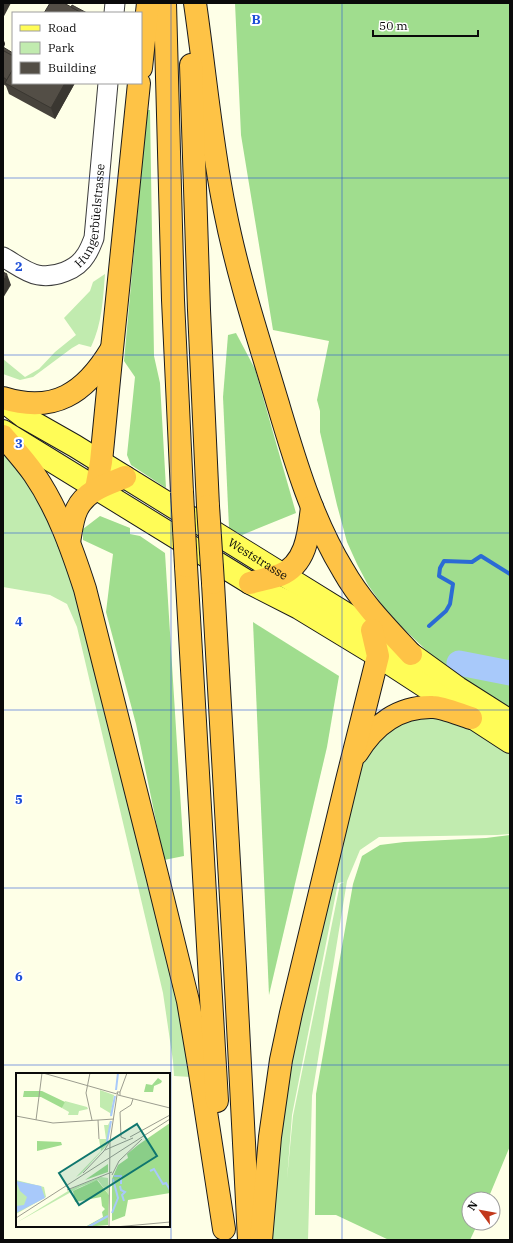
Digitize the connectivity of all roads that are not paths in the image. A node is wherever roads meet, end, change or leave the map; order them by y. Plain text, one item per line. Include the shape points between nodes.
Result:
1 (148, 3) edge
2 (165, 3) edge
3 (190, 3) edge
4 (195, 3) edge
5 (142, 59) edge
6 (108, 84) edge
7 (140, 84) edge
8 (3, 256) edge
9 (112, 349) junction
10 (3, 400) edge
11 (3, 431) edge
12 (3, 436) edge
13 (101, 462) junction
14 (125, 477) junction
15 (96, 489) junction
16 (312, 507) junction
17 (69, 542) junction
18 (281, 574) junction
19 (250, 583) junction
20 (372, 630) junction
21 (411, 654) junction
22 (378, 656) junction
23 (471, 718) junction
24 (510, 721) edge
25 (510, 742) edge
26 (346, 780) junction
27 (224, 1235) edge
28 (249, 1240) edge
29 (261, 1240) edge

1 - 5 highway
2 - 27 highway, bridge via 173,293 182,492
3 - 28 highway, bridge via 193,155 208,506
4 - 16 highway via 216,163 232,242 254,326
6 - 8 street, Hungerbüelstrasse via 94,238 86,256 73,269 53,276 37,275 24,270
7 - 9 highway
9 - 10 highway via 96,373 77,390 64,397 48,402 31,403
9 - 13 highway
10 - 13 main road, Weststrasse via 24,417
11 - 15 main road, Weststrasse
12 - 17 highway via 44,491
13 - 14 main road, Weststrasse
13 - 15 highway
14 - 15 highway
14 - 18 main road, Weststrasse
15 - 17 highway via 85,497 76,509
15 - 19 main road, Weststrasse
16 - 18 highway via 307,542 299,560
16 - 21 highway via 334,554 352,584 372,612
17 - 27 highway via 85,589 104,662 188,1001
18 - 19 highway
18 - 20 main road, Weststrasse
19 - 22 main road, Weststrasse via 299,608
20 - 21 main road, Weststrasse
20 - 22 highway
21 - 24 main road, Weststrasse
22 - 23 main road, Weststrasse
22 - 26 highway
23 - 25 main road, Weststrasse
23 - 26 highway via 434,707 412,709 392,717 373,730 363,743
26 - 29 highway via 281,1060 269,1144

